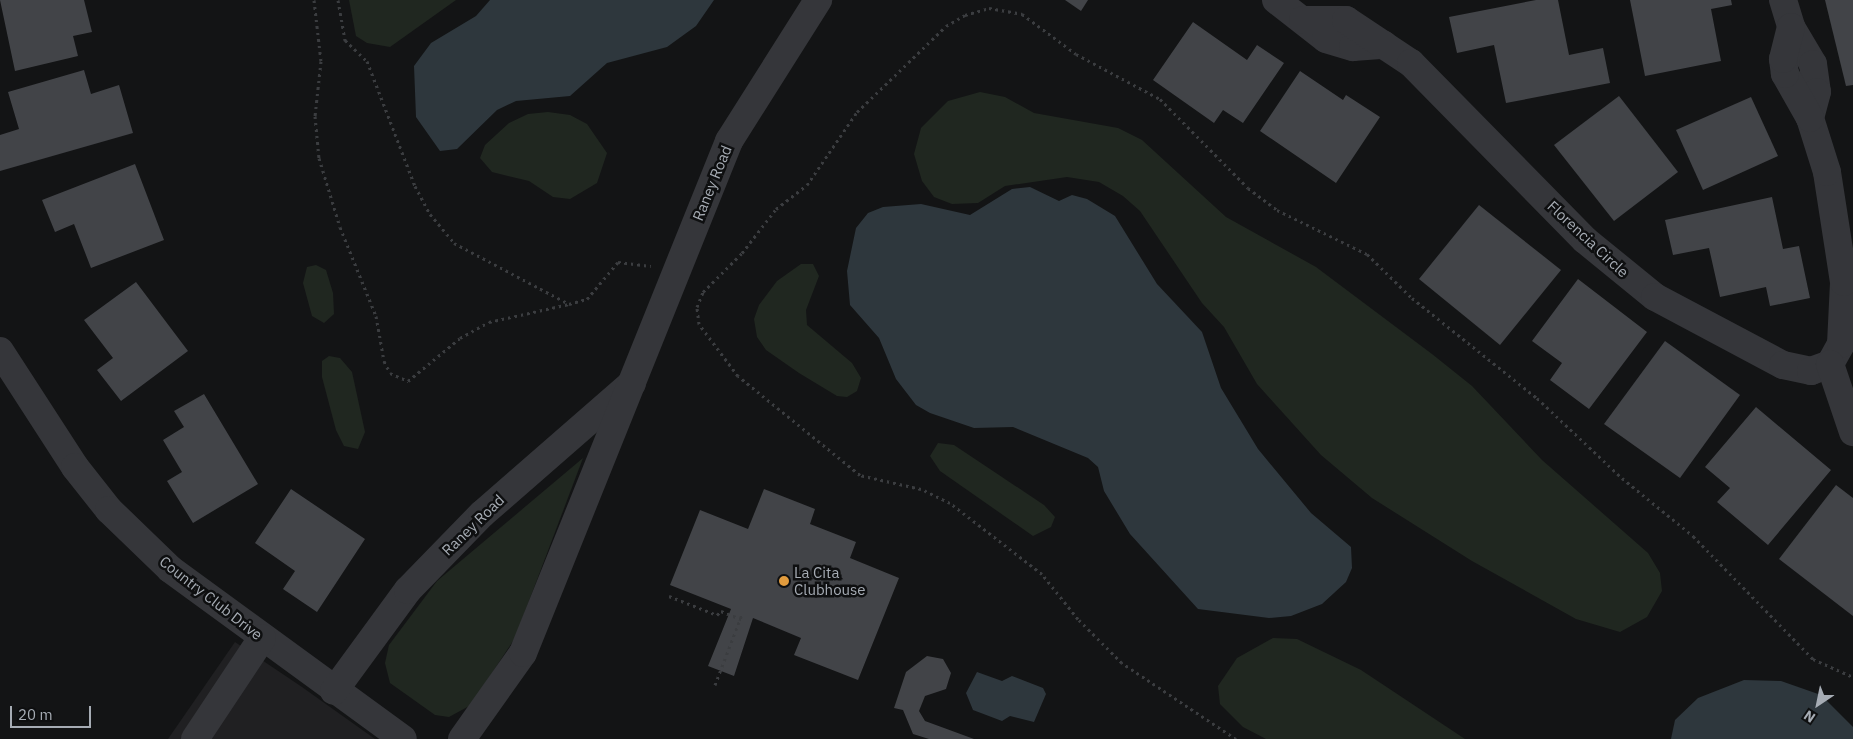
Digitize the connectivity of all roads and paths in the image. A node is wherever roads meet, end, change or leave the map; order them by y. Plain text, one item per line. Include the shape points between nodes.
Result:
1 (314, 0) edge
2 (338, 0) edge
3 (818, 0) edge
4 (1276, 0) edge
5 (1783, 0) edge
6 (675, 278) junction
7 (703, 292) junction
8 (569, 304) junction
9 (0, 351) edge
10 (1841, 368) edge
11 (635, 381) junction
12 (1853, 432) edge
13 (669, 596) dead end
14 (742, 614) dead end
15 (741, 619) junction
16 (262, 638) junction
17 (1853, 677) edge
18 (714, 685) dead end
19 (334, 691) junction
20 (195, 739) edge
21 (403, 739) edge
22 (462, 739) edge
23 (1236, 739) edge

1 - 8 path via 322,61 315,116 319,158 340,227 376,316 384,361 390,373 408,381 460,338 489,322
2 - 8 path via 345,40 367,61 414,186 444,234
3 - 6 street, Raney Road via 729,141
4 - 10 street, Florencia Circle via 1303,20 1346,20 1411,63 1463,111 1591,246 1655,297 1783,364 1811,371
5 - 10 street via 1791,27 1813,64 1817,92 1810,118 1827,172 1844,282
6 - 7 path
6 - 8 path via 643,263 618,262 587,299
6 - 11 street, Raney Road
7 - 17 path via 736,260 776,209 807,185 857,112 946,26 988,8 1022,14 1076,54 1160,99 1248,188 1277,210 1367,254 1412,298 1537,398 1622,478 1694,536 1812,660
7 - 23 path via 697,307 699,324 738,376 860,475 921,488 950,503 1042,574 1078,619 1122,663
9 - 16 street, Country Club Drive via 36,410 109,510 170,569
10 - 12 street
11 - 19 street, Raney Road via 482,514 415,583
11 - 22 street, Raney Road via 523,653
13 - 15 path via 717,615 721,611
14 - 15 path
15 - 18 path
16 - 19 street, Country Club Drive
16 - 20 street
19 - 21 street, Country Club Drive

